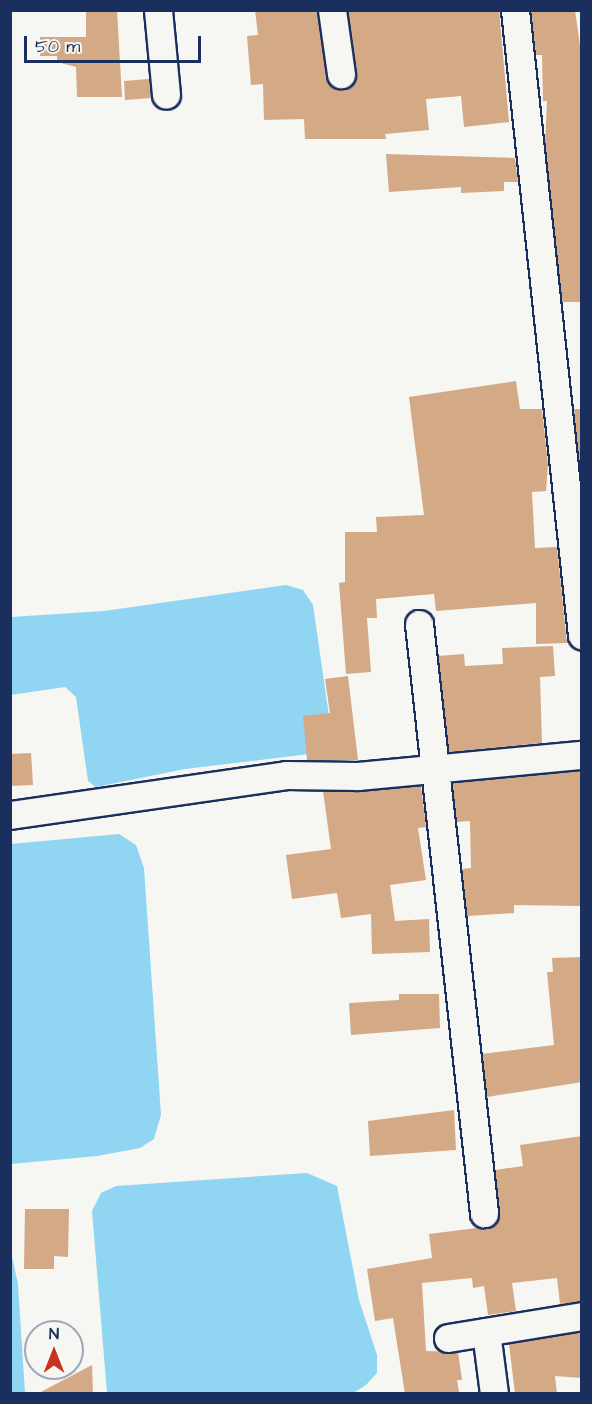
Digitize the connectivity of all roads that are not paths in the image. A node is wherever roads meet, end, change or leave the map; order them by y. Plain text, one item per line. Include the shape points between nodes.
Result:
1 (158, 10) edge
2 (332, 10) edge
3 (514, 10) edge
4 (341, 74) dead end
5 (166, 95) dead end
6 (419, 624) dead end
7 (582, 635) edge
8 (582, 755) edge
9 (434, 768) junction
10 (10, 815) edge
11 (484, 1213) dead end
12 (582, 1316) edge
13 (486, 1332) junction
14 (448, 1338) dead end
15 (494, 1394) edge

1 - 5 street
2 - 4 street
3 - 7 street
6 - 9 street
8 - 9 street
9 - 10 street via 358,776 286,775
9 - 11 street
12 - 13 street
13 - 14 street
13 - 15 street

